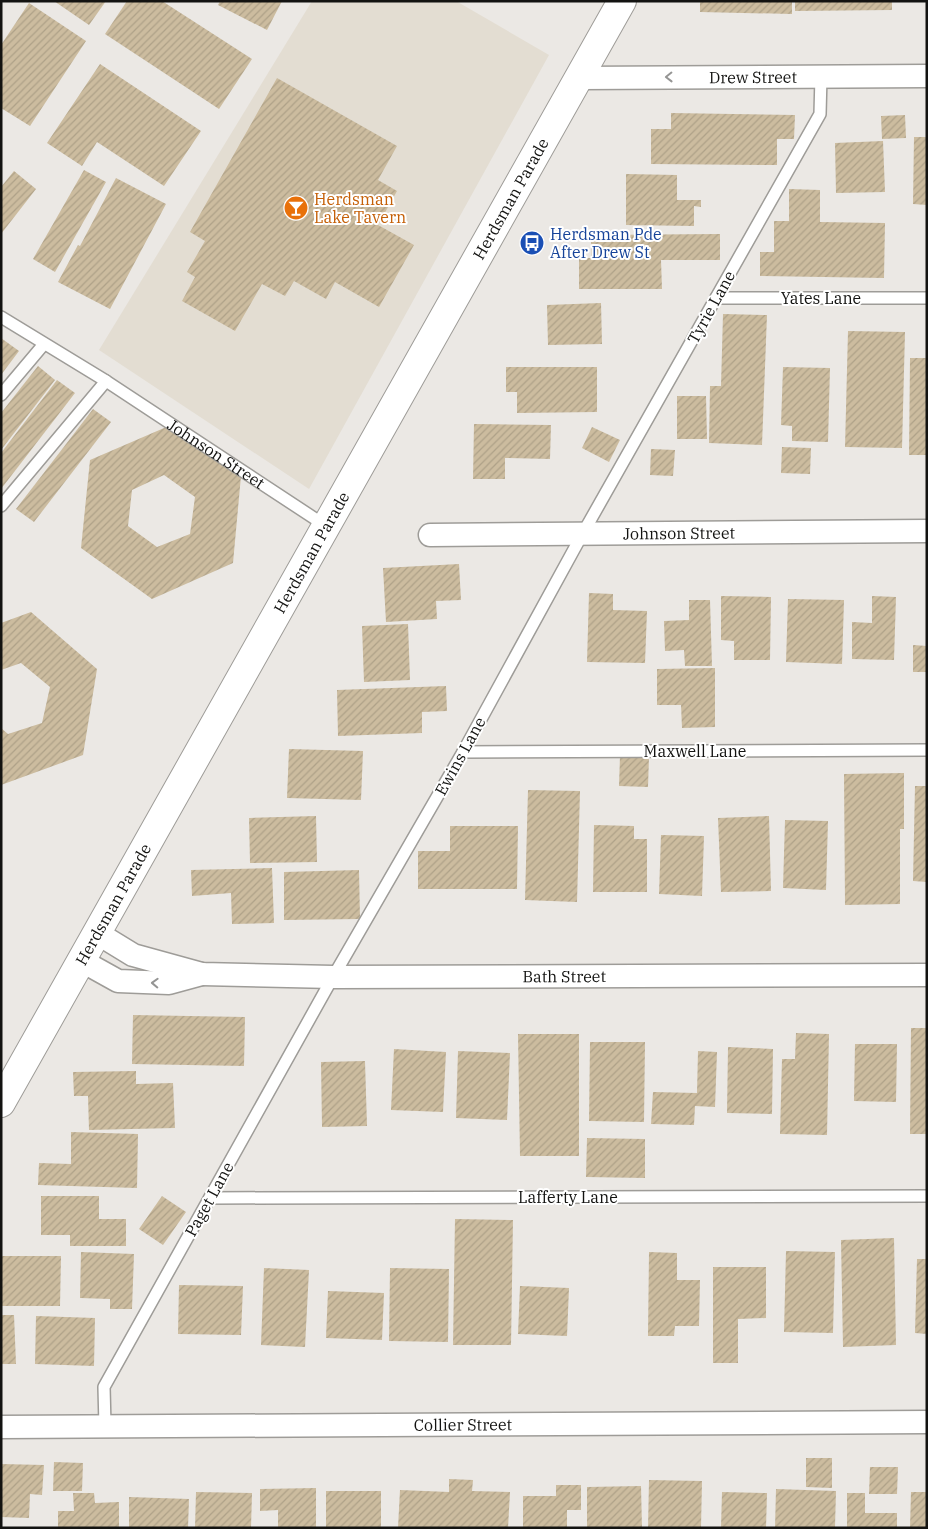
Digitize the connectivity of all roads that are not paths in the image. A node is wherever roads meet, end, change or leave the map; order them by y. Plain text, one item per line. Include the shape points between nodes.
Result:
1 (622, 1) edge
2 (821, 76) junction
3 (927, 76) edge
4 (578, 78) junction
5 (716, 298) junction
6 (927, 298) edge
7 (1, 317) edge
8 (44, 344) junction
9 (106, 381) junction
10 (1, 395) edge
11 (1, 506) edge
12 (326, 526) junction
13 (927, 531) edge
14 (583, 533) junction
15 (430, 534) dead end
16 (927, 750) edge
17 (462, 752) junction
18 (97, 933) junction
19 (82, 961) junction
20 (202, 974) junction
21 (927, 975) edge
22 (333, 977) junction
23 (1, 1103) edge
24 (927, 1196) edge
25 (210, 1198) junction
26 (927, 1422) edge
27 (105, 1426) junction
28 (1, 1427) edge

1 - 4 main road, Herdsman Parade
2 - 3 street, Drew Street
2 -> 4 street, Drew Street
2 - 5 lane, Tyrie Lane via 820,114
4 - 12 main road, Herdsman Parade
5 - 6 lane, Yates Lane
5 - 14 lane, Tyrie Lane
7 - 8 lane, Johnson Street
8 - 9 lane, Johnson Street
8 - 10 lane
9 - 11 lane
9 - 12 lane, Johnson Street
12 - 18 main road, Herdsman Parade
13 - 14 street, Johnson Street
14 - 15 street, Johnson Street
14 - 17 lane, Ewins Lane
16 - 17 lane, Maxwell Lane
17 - 22 lane, Ewins Lane
18 - 19 main road, Herdsman Parade
18 - 20 street, Bath Street via 133,955
20 -> 19 street, Bath Street via 169,983 118,982
19 - 23 main road, Herdsman Parade
20 - 22 street, Bath Street
21 - 22 street, Bath Street
22 - 25 lane, Paget Lane
24 - 25 lane, Lafferty Lane
25 - 27 lane, Paget Lane via 104,1387
26 - 27 street, Collier Street
27 - 28 street, Collier Street

